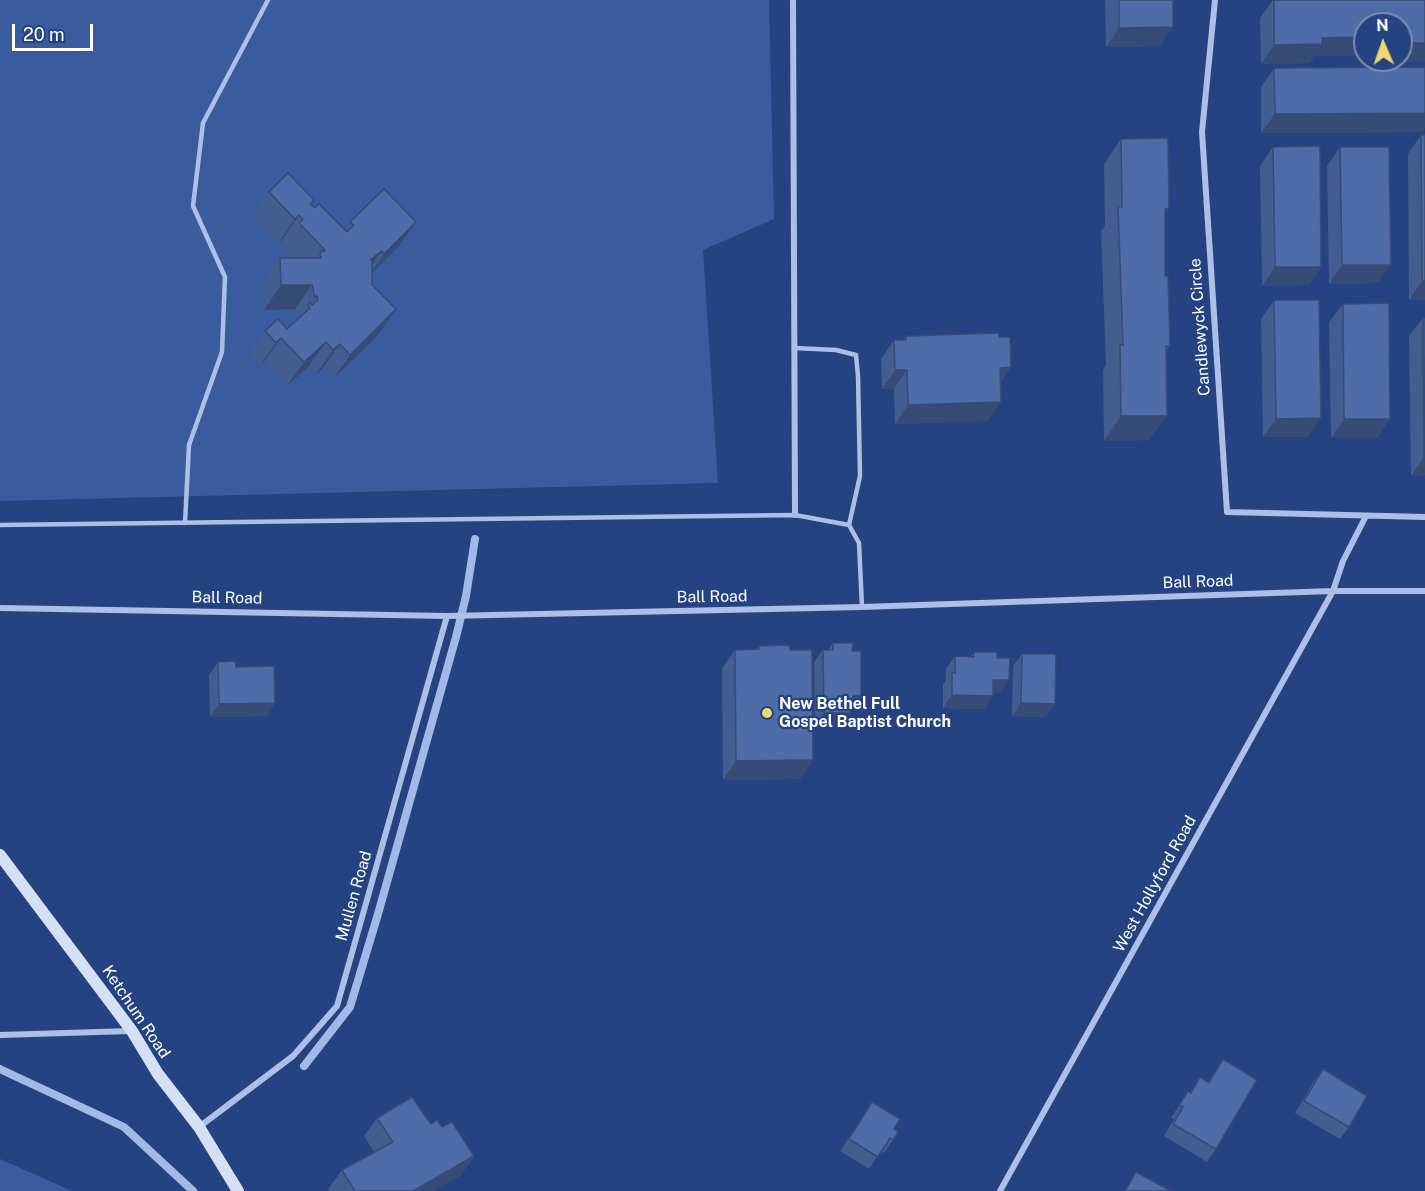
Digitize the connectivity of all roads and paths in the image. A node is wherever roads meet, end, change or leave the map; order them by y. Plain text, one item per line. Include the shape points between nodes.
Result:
1 (268, 0) edge
2 (793, 0) edge
3 (1215, 0) edge
4 (794, 348) junction
5 (795, 515) junction
6 (1366, 516) junction
7 (1425, 517) edge
8 (185, 523) junction
9 (0, 525) edge
10 (849, 525) junction
11 (1333, 591) junction
12 (1425, 591) edge
13 (862, 607) junction
14 (0, 608) edge
15 (447, 616) junction
16 (0, 855) edge
17 (132, 1031) junction
18 (0, 1035) edge
19 (199, 1127) junction
20 (238, 1191) edge
21 (1000, 1191) edge

1 - 8 lane via 203,123 193,206 225,276 222,352 189,445
2 - 4 street
3 - 6 street, Candlewyck Circle via 1202,132 1227,512
4 - 5 street
4 - 10 lane via 856,355 860,476
5 - 8 lane
5 - 10 lane
6 - 7 street, Candlewyck Circle
6 - 11 street
8 - 9 lane
10 - 13 lane via 859,543
11 - 12 street, Ball Road
11 - 13 street, Ball Road
11 - 21 street, West Hollyford Road
13 - 15 street, Ball Road
14 - 15 street, Ball Road
15 - 19 street, Mullen Road via 337,1006 293,1056
16 - 17 main road, Ketchum Road
17 - 18 street
17 - 19 main road, Ketchum Road via 158,1074
19 - 20 main road, Ketchum Road

